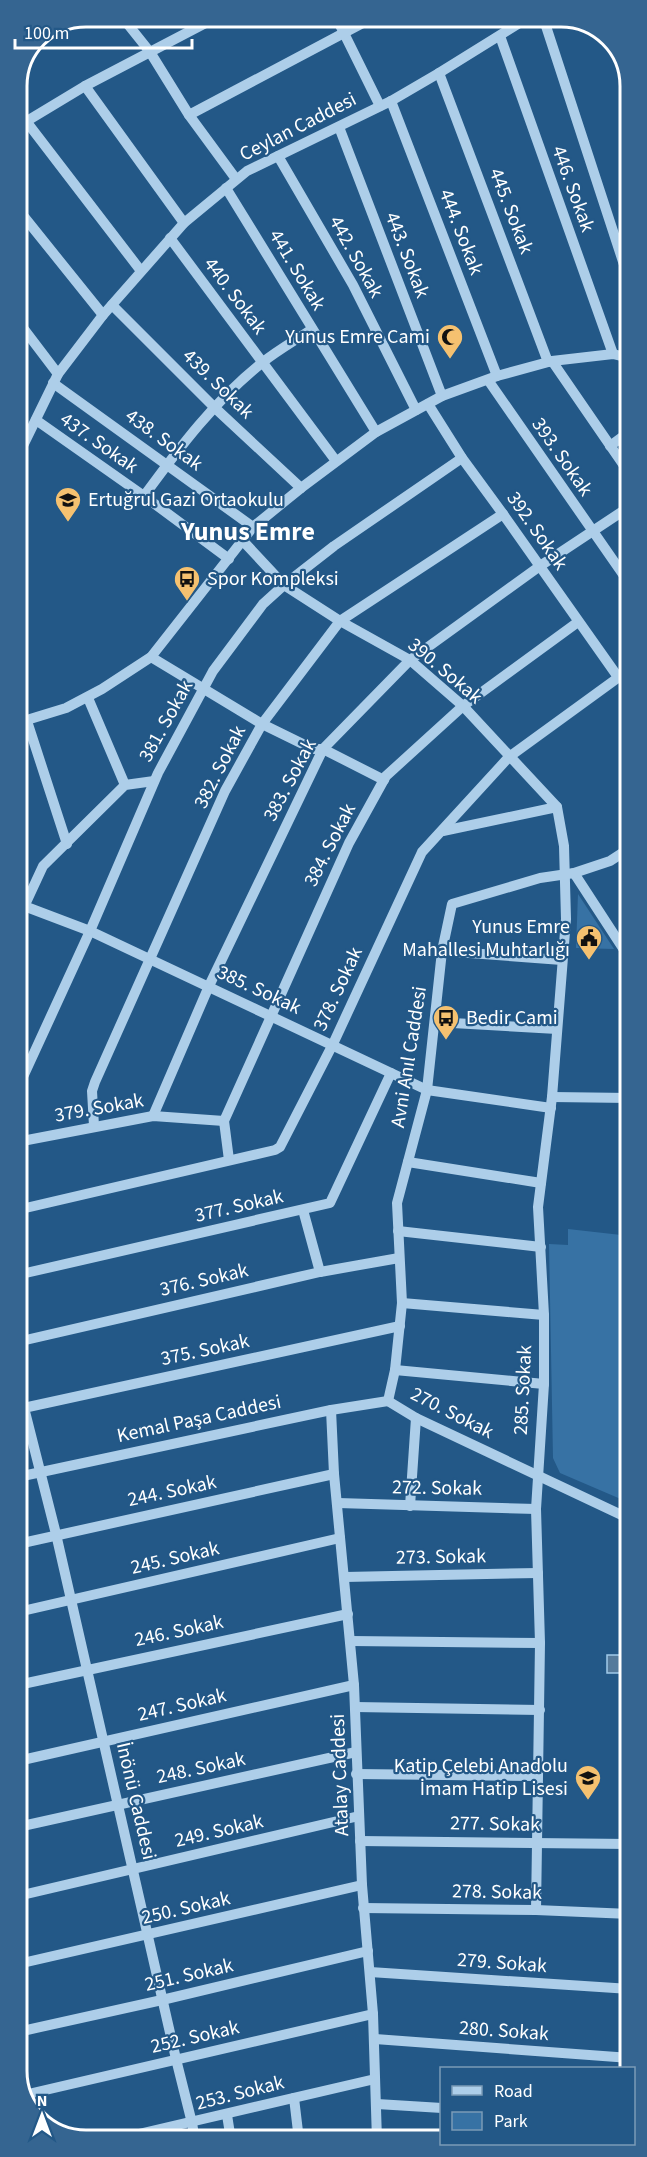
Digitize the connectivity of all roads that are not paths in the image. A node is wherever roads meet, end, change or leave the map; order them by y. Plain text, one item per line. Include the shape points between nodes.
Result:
1 (131, 27) edge
2 (198, 27) edge
3 (341, 27) edge
4 (356, 27) edge
5 (514, 27) edge
6 (546, 27) edge
7 (344, 34) junction
8 (500, 36) junction
9 (150, 52) junction
10 (439, 73) junction
11 (85, 86) junction
12 (391, 101) junction
13 (380, 106) junction
14 (189, 115) junction
15 (27, 120) edge
16 (339, 127) junction
17 (27, 131) edge
18 (278, 156) junction
19 (236, 179) junction
20 (226, 188) junction
21 (27, 220) edge
22 (184, 223) junction
23 (170, 238) junction
24 (620, 252) edge
25 (141, 271) junction
26 (112, 305) junction
27 (103, 315) junction
28 (312, 328) junction
29 (27, 335) edge
30 (613, 354) junction
31 (620, 356) edge
32 (550, 362) junction
33 (263, 363) junction
34 (56, 378) junction
35 (493, 378) junction
36 (442, 396) junction
37 (428, 404) junction
38 (214, 407) junction
39 (416, 410) junction
40 (36, 420) junction
41 (376, 432) junction
42 (27, 437) edge
43 (620, 439) edge
44 (610, 446) junction
45 (462, 458) junction
46 (620, 460) edge
47 (336, 461) junction
48 (167, 464) junction
49 (301, 488) junction
50 (144, 496) junction
51 (620, 513) edge
52 (503, 514) junction
53 (254, 527) junction
54 (592, 532) junction
55 (243, 541) junction
56 (229, 559) junction
57 (540, 566) junction
58 (620, 570) edge
59 (284, 585) junction
60 (340, 621) junction
61 (578, 622) junction
62 (151, 657) junction
63 (410, 660) junction
64 (618, 677) joint
65 (204, 689) junction
66 (88, 698) junction
67 (463, 706) junction
68 (27, 720) edge
69 (262, 724) junction
70 (27, 736) edge
71 (322, 749) junction
72 (509, 756) junction
73 (384, 780) junction
74 (154, 781) junction
75 (126, 785) junction
76 (557, 807) junction
77 (443, 831) junction
78 (67, 844) junction
79 (620, 854) edge
80 (570, 873) junction
81 (27, 900) edge
82 (27, 907) edge
83 (90, 931) junction
84 (620, 945) edge
85 (442, 951) junction
86 (150, 960) junction
87 (562, 960) junction
88 (209, 986) junction
89 (271, 1015) junction
90 (435, 1022) junction
91 (557, 1029) junction
92 (333, 1044) junction
93 (27, 1068) edge
94 (391, 1073) junction
95 (427, 1090) junction
96 (620, 1099) edge
97 (551, 1102) junction
98 (153, 1116) junction
99 (224, 1121) junction
100 (94, 1126) junction
101 (27, 1140) edge
102 (229, 1160) junction
103 (408, 1162) junction
104 (541, 1183) junction
105 (27, 1208) edge
106 (303, 1210) junction
107 (398, 1231) junction
108 (541, 1247) junction
109 (399, 1258) junction
110 (320, 1272) junction
111 (27, 1273) edge
112 (402, 1303) junction
113 (544, 1315) junction
114 (400, 1326) junction
115 (27, 1340) edge
116 (395, 1370) junction
117 (544, 1384) junction
118 (388, 1401) junction
119 (27, 1408) edge
120 (331, 1410) junction
121 (416, 1418) junction
122 (27, 1429) edge
123 (40, 1471) junction
124 (334, 1474) junction
125 (27, 1475) edge
126 (537, 1475) junction
127 (338, 1503) junction
128 (410, 1506) junction
129 (536, 1509) junction
130 (620, 1514) edge
131 (56, 1534) junction
132 (340, 1538) junction
133 (27, 1542) edge
134 (538, 1574) junction
135 (345, 1577) junction
136 (71, 1600) junction
137 (27, 1610) edge
138 (348, 1614) junction
139 (351, 1641) junction
140 (540, 1643) junction
141 (87, 1670) junction
142 (27, 1683) edge
143 (354, 1685) junction
144 (355, 1707) junction
145 (540, 1710) junction
146 (104, 1741) junction
147 (356, 1752) junction
148 (27, 1759) edge
149 (356, 1774) junction
150 (536, 1776) junction
151 (118, 1804) junction
152 (359, 1816) junction
153 (27, 1825) edge
154 (360, 1841) junction
155 (537, 1843) junction
156 (620, 1844) edge
157 (133, 1870) junction
158 (362, 1885) junction
159 (27, 1894) edge
160 (363, 1908) junction
161 (536, 1910) junction
162 (620, 1914) edge
163 (148, 1935) junction
164 (368, 1951) junction
165 (27, 1962) edge
166 (370, 1972) junction
167 (620, 1988) edge
168 (162, 2000) junction
169 (373, 2014) junction
170 (27, 2030) edge
171 (375, 2039) junction
172 (620, 2057) edge
173 (176, 2059) junction
174 (375, 2079) junction
175 (32, 2093) edge
176 (294, 2098) junction
177 (377, 2104) junction
178 (440, 2108) edge
179 (227, 2115) junction
180 (192, 2123) junction
181 (159, 2130) edge
182 (193, 2130) edge
183 (229, 2130) edge
184 (298, 2130) edge
185 (377, 2130) edge

1 - 9 street
2 - 9 street
3 - 7 street
4 - 7 street
5 - 8 street, Ceylan Caddesi
6 - 24 street
7 - 13 street
7 - 14 street
8 - 10 street, Ceylan Caddesi
8 - 30 street, 446. Sokak
9 - 11 street
9 - 14 street
10 - 12 street, Ceylan Caddesi
10 - 32 street, 445. Sokak
11 - 15 street
11 - 22 street
12 - 13 street, Ceylan Caddesi
12 - 35 street, 444. Sokak
13 - 16 street, Ceylan Caddesi
14 - 19 street
16 - 18 street, Ceylan Caddesi
16 - 36 street, 443. Sokak
17 - 25 street
18 - 19 street, Ceylan Caddesi
18 - 39 street, 442. Sokak via 353,285
19 - 20 street, Ceylan Caddesi
20 - 22 street, Ceylan Caddesi
20 - 28 street, 441. Sokak
21 - 27 street
22 - 23 street, Ceylan Caddesi
23 - 25 street, Ceylan Caddesi
23 - 33 street, 440. Sokak
25 - 26 street, Ceylan Caddesi
26 - 27 street, Ceylan Caddesi
26 - 38 street, 439. Sokak
27 - 34 street, Ceylan Caddesi
28 - 33 street
28 - 41 street, 441. Sokak
29 - 34 street, 438. Sokak
30 - 31 street
30 - 32 street
32 - 35 street
32 - 44 street, 445. Sokak
33 - 38 street
33 - 47 street, 440. Sokak
34 - 40 street, Ceylan Caddesi
34 - 48 street, 438. Sokak
35 - 36 street
35 - 54 street, 393. Sokak
36 - 37 street
37 - 39 street
37 - 45 street, 392. Sokak
38 - 48 street
38 - 49 street, 439. Sokak
39 - 41 street
40 - 42 street, Ceylan Caddesi
40 - 50 street, 437. Sokak
41 - 47 street
43 - 44 street
44 - 46 street, 445. Sokak
45 - 52 street, 392. Sokak
45 - 59 street, 381. Sokak
47 - 49 street
48 - 50 street
48 - 53 street, 438. Sokak
49 - 53 street
50 - 56 street, 437. Sokak
51 - 54 street, 383. Sokak
52 - 57 street, 392. Sokak
52 - 60 street, 382. Sokak
53 - 55 street
54 - 57 street, 383. Sokak
54 - 58 street, 393. Sokak
55 - 56 street
55 - 59 street, 390. Sokak
56 - 62 street
57 - 61 street, 392. Sokak
57 - 63 street, 383. Sokak
59 - 60 street, 390. Sokak
59 - 65 street, 381. Sokak via 263,604
60 - 63 street, 390. Sokak
60 - 69 street, 382. Sokak
61 - 64 street, 392. Sokak
61 - 67 street, 384. Sokak
62 - 65 street
62 - 66 street
63 - 67 street, 390. Sokak
63 - 71 street, 383. Sokak
64 - 72 street, 378. Sokak
65 - 69 street
65 - 74 street, 381. Sokak
66 - 68 street
66 - 75 street
67 - 72 street, 390. Sokak
67 - 73 street, 384. Sokak
69 - 71 street via 313,749
69 - 86 street, 382. Sokak via 225,791
70 - 78 street
71 - 73 street
71 - 88 street, 383. Sokak
72 - 76 street, 390. Sokak
72 - 77 street, 378. Sokak
73 - 89 street, 384. Sokak via 349,843
74 - 75 street
74 - 83 street, 381. Sokak
75 - 78 street
76 - 77 street
76 - 80 street
77 - 92 street, 378. Sokak via 422,852
78 - 81 street via 43,866
79 - 80 street, Avni Anıl Caddesi
80 - 84 street
80 - 85 street, Avni Anıl Caddesi via 452,904
80 - 87 street, 285. Sokak
82 - 83 street, 385. Sokak
83 - 86 street, 385. Sokak
83 - 93 street, 381. Sokak
85 - 87 street
85 - 90 street, Avni Anıl Caddesi
86 - 88 street, 385. Sokak
86 - 100 street, 382. Sokak via 95,1082
87 - 91 street, 285. Sokak
88 - 89 street, 385. Sokak
88 - 98 street, 383. Sokak
89 - 92 street, 385. Sokak
89 - 99 street, 384. Sokak
90 - 91 street
90 - 95 street, Avni Anıl Caddesi
91 - 97 street, 285. Sokak
92 - 94 street, 385. Sokak
92 - 102 street, 378. Sokak via 280,1147
94 - 95 street, 385. Sokak
94 - 106 street, 377. Sokak via 330,1203
95 - 97 street, 385. Sokak
95 - 103 street, Avni Anıl Caddesi
96 - 97 street, 385. Sokak
97 - 104 street, 285. Sokak
98 - 99 street, 379. Sokak
98 - 100 street, 379. Sokak
99 - 102 street
100 - 101 street, 379. Sokak
102 - 105 street, 378. Sokak
103 - 104 street
103 - 107 street, Avni Anıl Caddesi via 397,1203
104 - 108 street, 285. Sokak
106 - 110 street
106 - 111 street, 377. Sokak
107 - 108 street
107 - 109 street, Avni Anıl Caddesi
108 - 113 street, 285. Sokak
109 - 110 street, 376. Sokak
109 - 112 street, Avni Anıl Caddesi
110 - 115 street, 376. Sokak
112 - 113 street
112 - 114 street, Avni Anıl Caddesi
113 - 117 street, 285. Sokak
114 - 116 street, Avni Anıl Caddesi
114 - 119 street, 375. Sokak
116 - 117 street
116 - 118 street, Avni Anıl Caddesi
117 - 126 street, 285. Sokak
118 - 120 street, Kemal Paşa Caddesi
118 - 121 street, 270. Sokak
120 - 123 street, Kemal Paşa Caddesi
120 - 124 street, Atalay Caddesi
121 - 126 street, 270. Sokak
121 - 128 street
122 - 123 street, İnönü Caddesi
123 - 125 street, Kemal Paşa Caddesi
123 - 131 street, İnönü Caddesi
124 - 127 street, Atalay Caddesi
124 - 131 street, 244. Sokak
126 - 129 street, 285. Sokak
126 - 130 street, 270. Sokak
127 - 128 street, 272. Sokak
127 - 132 street, Atalay Caddesi
128 - 129 street, 272. Sokak
129 - 134 street, 285. Sokak
131 - 133 street, 244. Sokak
131 - 136 street, İnönü Caddesi
132 - 135 street, Atalay Caddesi
132 - 136 street, 245. Sokak
134 - 135 street, 273. Sokak
134 - 140 street, 285. Sokak
135 - 138 street, Atalay Caddesi
136 - 137 street, 245. Sokak
136 - 141 street, İnönü Caddesi
138 - 139 street, Atalay Caddesi
138 - 141 street, 246. Sokak
139 - 140 street
139 - 143 street, Atalay Caddesi
140 - 145 street, 285. Sokak
141 - 142 street, 246. Sokak
141 - 146 street, İnönü Caddesi
143 - 144 street, Atalay Caddesi
143 - 146 street, 247. Sokak
144 - 145 street
144 - 147 street, Atalay Caddesi
145 - 150 street, 285. Sokak
146 - 148 street, 247. Sokak
146 - 151 street, İnönü Caddesi
147 - 149 street, Atalay Caddesi
147 - 151 street, 248. Sokak
149 - 150 street
149 - 152 street, Atalay Caddesi
150 - 155 street, 285. Sokak
151 - 153 street, 248. Sokak
151 - 157 street, İnönü Caddesi
152 - 154 street, Atalay Caddesi
152 - 157 street, 249. Sokak
154 - 155 street, 277. Sokak
154 - 158 street, Atalay Caddesi
155 - 156 street, 277. Sokak
155 - 161 street, 285. Sokak
157 - 159 street, 249. Sokak
157 - 163 street, İnönü Caddesi
158 - 160 street, Atalay Caddesi
158 - 163 street, 250. Sokak
160 - 161 street, 278. Sokak
160 - 164 street, Atalay Caddesi
161 - 162 street, 278. Sokak
163 - 165 street, 250. Sokak
163 - 168 street, İnönü Caddesi
164 - 166 street, Atalay Caddesi
164 - 168 street, 251. Sokak
166 - 167 street, 279. Sokak
166 - 169 street, Atalay Caddesi
168 - 170 street, 251. Sokak
168 - 173 street, İnönü Caddesi
169 - 171 street, Atalay Caddesi
169 - 173 street, 252. Sokak
171 - 172 street, 280. Sokak
171 - 174 street, Atalay Caddesi
173 - 175 street, 252. Sokak
173 - 180 street, İnönü Caddesi
174 - 176 street, 253. Sokak
174 - 177 street, Atalay Caddesi
176 - 179 street, 253. Sokak
176 - 184 street
177 - 178 street
177 - 185 street, Atalay Caddesi
179 - 180 street, 253. Sokak
179 - 183 street
180 - 181 street, 253. Sokak
180 - 182 street, İnönü Caddesi

